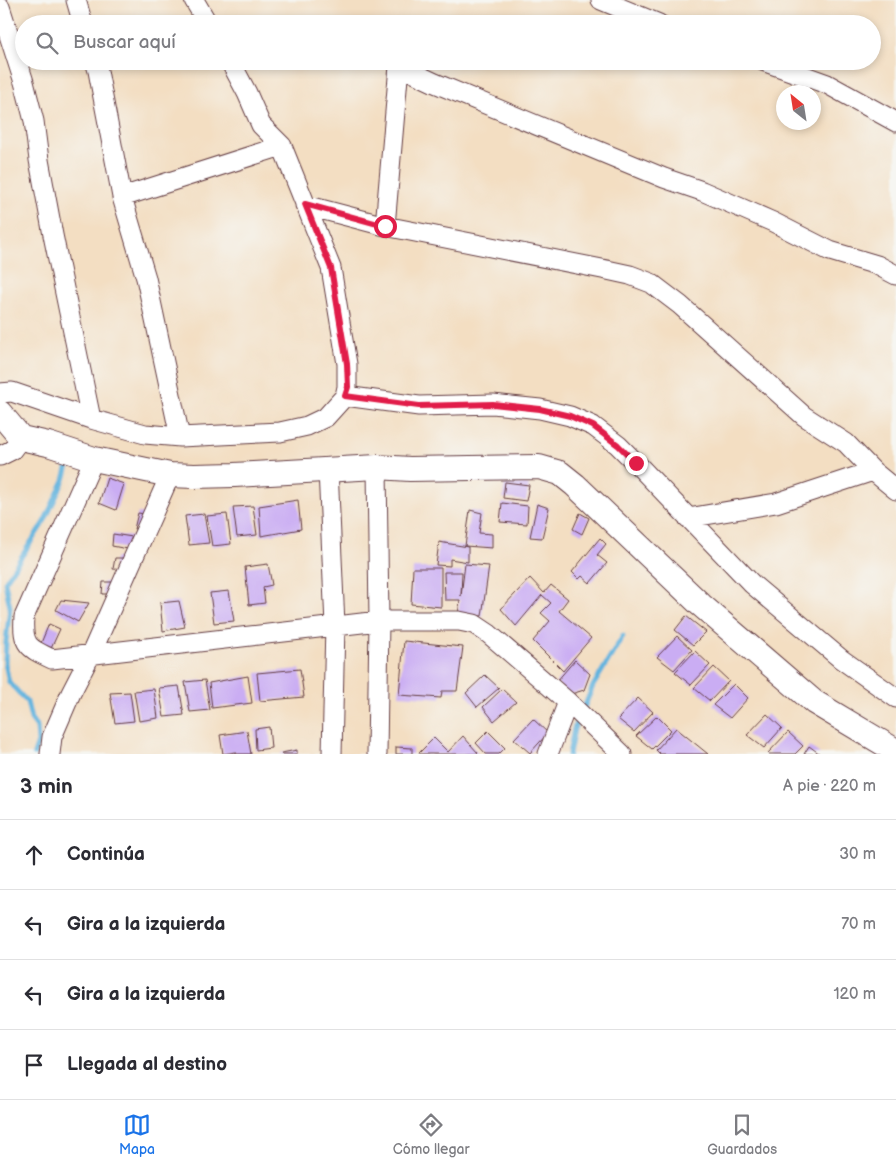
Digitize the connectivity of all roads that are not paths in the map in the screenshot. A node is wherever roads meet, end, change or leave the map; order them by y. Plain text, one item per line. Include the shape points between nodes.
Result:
1 (76, 0) edge
2 (194, 0) edge
3 (601, 0) edge
4 (0, 7) edge
5 (80, 15) edge
6 (203, 15) edge
7 (637, 15) edge
8 (15, 54) edge
9 (20, 70) edge
10 (98, 70) edge
11 (235, 70) edge
12 (399, 70) edge
13 (407, 70) edge
14 (788, 70) edge
15 (896, 122) edge
16 (282, 146) junction
17 (122, 197) junction
18 (305, 204) junction
19 (385, 226) junction
20 (896, 275) edge
21 (0, 393) edge
22 (345, 396) junction
23 (0, 412) edge
24 (91, 418) junction
25 (180, 437) junction
26 (21, 438) junction
27 (0, 456) edge
28 (94, 459) junction
29 (377, 467) junction
30 (328, 469) junction
31 (873, 472) junction
32 (170, 476) junction
33 (896, 490) edge
34 (688, 518) junction
35 (379, 621) junction
36 (334, 626) junction
37 (91, 654) junction
38 (896, 698) edge
39 (568, 702) junction
40 (896, 751) edge
41 (50, 754) edge
42 (332, 754) edge
43 (377, 754) edge
44 (548, 754) edge
45 (622, 754) edge

1 - 5 street
2 - 6 street
3 - 7 street
4 - 8 street
9 - 24 street via 34,121 38,160
10 - 17 street
11 - 16 street via 261,125
12 - 19 street
13 - 20 street via 711,195 830,251 877,265
14 - 15 street via 827,84
16 - 17 street
16 - 18 street
17 - 25 street via 146,278
18 - 19 street
18 - 22 street via 331,268 347,364
19 - 31 street via 607,270 650,283 680,305 804,416 846,443
21 - 24 street via 12,392
22 - 25 street via 326,417 307,426 280,432
22 - 34 street via 419,406 493,404 570,416 593,426 618,445
23 - 26 street
24 - 25 street via 145,434
26 - 27 street via 12,450
26 - 28 street
28 - 32 street
28 - 37 street via 24,617 23,632 27,644 52,659
29 - 30 street
29 - 35 street
29 - 40 street via 539,467 560,473 701,605 814,702
30 - 32 street via 234,476
30 - 36 street
31 - 33 street
31 - 34 street via 776,502
32 - 37 street
34 - 38 street via 752,584 841,659
35 - 36 street
35 - 39 street via 459,621 474,624
35 - 43 street
36 - 37 street
36 - 42 street
37 - 41 street via 52,737
39 - 44 street
39 - 45 street

